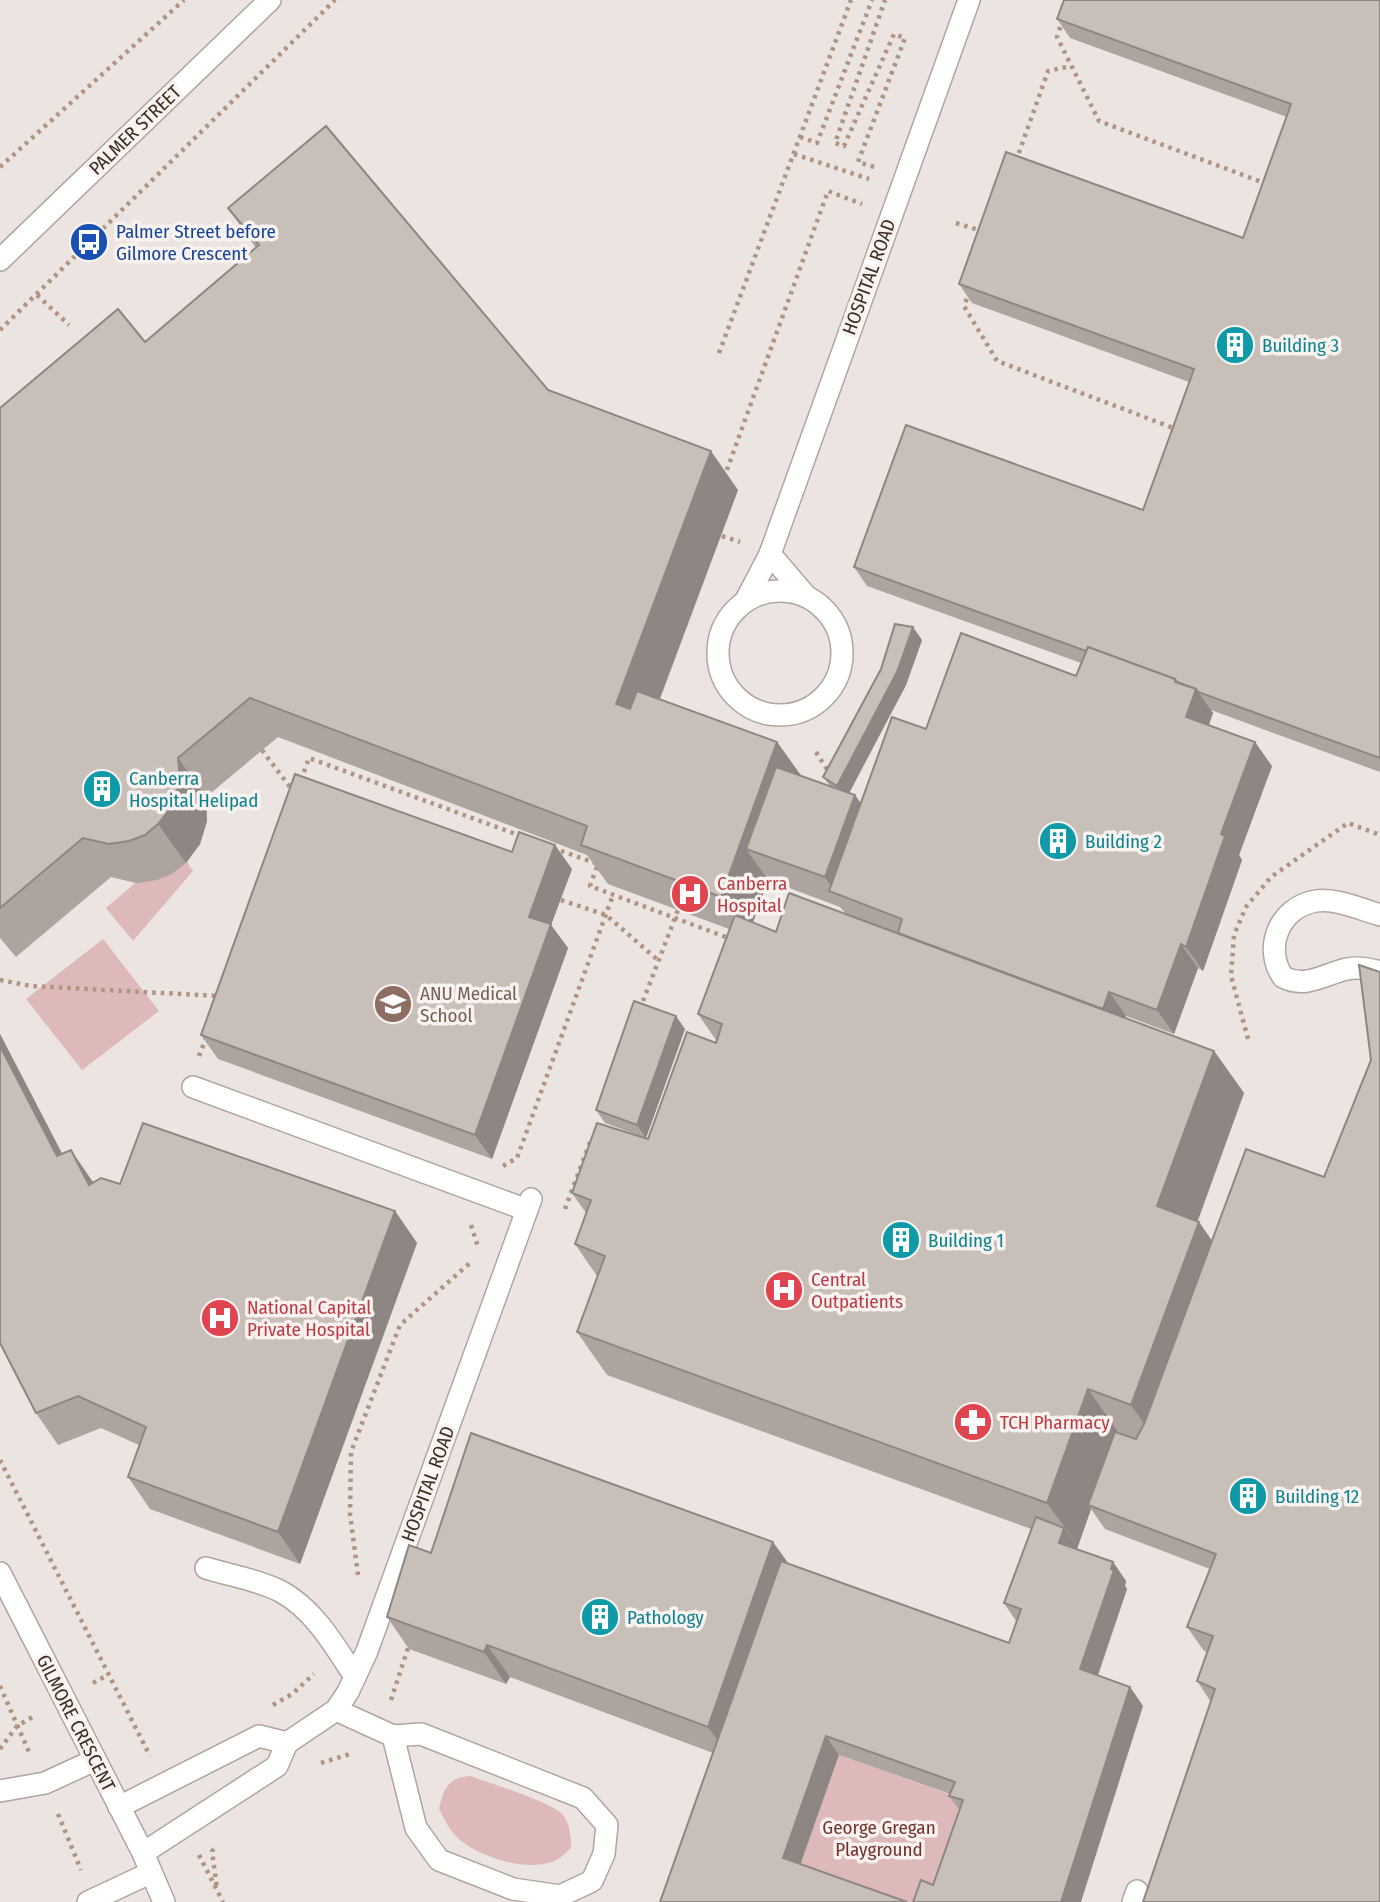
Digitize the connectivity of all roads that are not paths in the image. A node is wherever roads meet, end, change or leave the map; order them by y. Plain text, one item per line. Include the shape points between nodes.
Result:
1 (270, 0) edge
2 (969, 0) edge
3 (0, 260) edge
4 (770, 554) junction
5 (806, 596) junction
6 (746, 600) junction
7 (1380, 915) edge
8 (1380, 972) edge
9 (193, 1087) dead end
10 (206, 1568) dead end
11 (0, 1573) edge
12 (355, 1677) junction
13 (337, 1710) junction
14 (393, 1736) junction
15 (287, 1743) junction
16 (95, 1760) junction
17 (0, 1791) edge
18 (119, 1807) junction
19 (146, 1863) junction
20 (88, 1902) edge
21 (164, 1902) edge

1 - 3 street, PALMER STREET
2 - 4 street, HOSPITAL ROAD
4 - 5 street, HOSPITAL ROAD
4 - 6 street, HOSPITAL ROAD
5 - 6 street via 786,590
5 - 6 street, HOSPITAL ROAD via 837,624 842,665 821,701 803,712 782,716 743,704 720,671 721,631
7 - 8 street via 1333,902 1304,905 1282,924 1273,953 1283,977 1293,982 1350,969
9 - 12 street, HOSPITAL ROAD via 480,1193 529,1204
10 - 12 street via 279,1591 305,1609
11 - 16 street, GILMORE CRESCENT
12 - 13 street, HOSPITAL ROAD
13 - 14 street
13 - 15 street, HOSPITAL ROAD
14 - 14 street via 416,1828 439,1860 513,1889 560,1896 592,1881 604,1854 607,1825 583,1798 421,1734
15 - 18 street via 259,1736
15 - 19 street, HOSPITAL ROAD via 277,1766 185,1826
16 - 17 street via 45,1783
16 - 18 street, GILMORE CRESCENT
18 - 19 street, GILMORE CRESCENT
19 - 20 street
19 - 21 street, GILMORE CRESCENT

